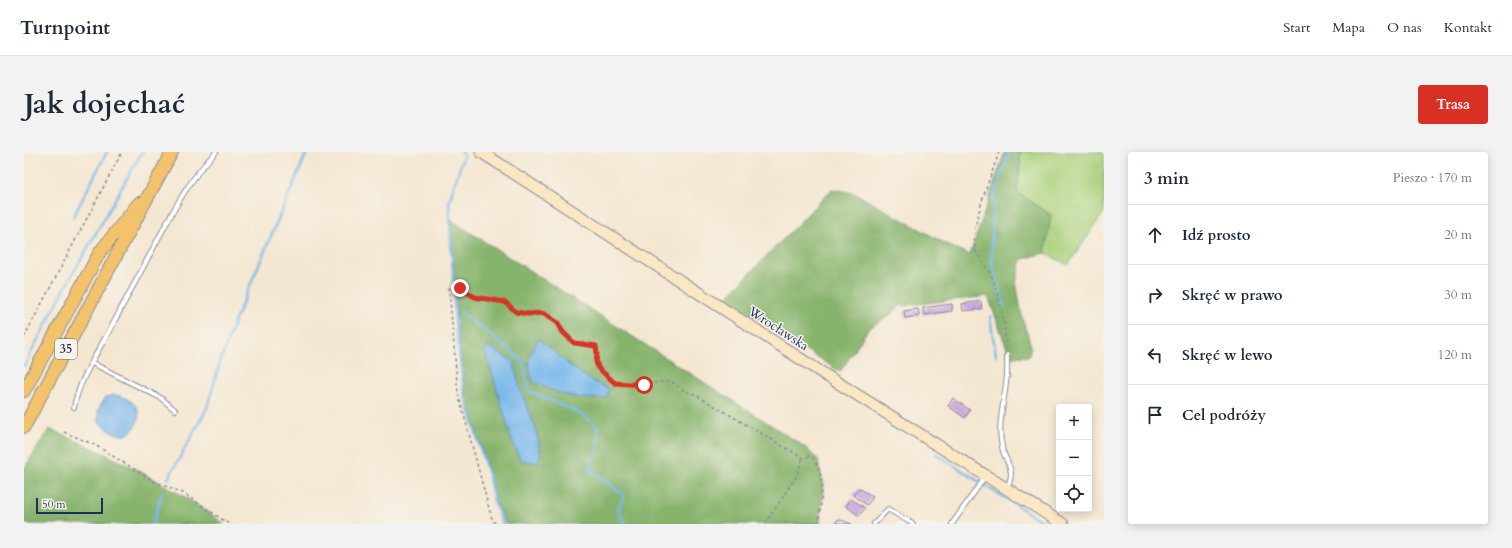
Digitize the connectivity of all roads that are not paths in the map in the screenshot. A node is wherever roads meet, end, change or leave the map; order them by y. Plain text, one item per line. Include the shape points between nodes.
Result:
1 (172, 152) edge
2 (216, 152) edge
3 (481, 152) edge
4 (157, 180) junction
5 (1007, 355) road end
6 (92, 363) junction
7 (24, 391) edge
8 (74, 407) dead end
9 (175, 410) dead end
10 (24, 427) edge
11 (986, 475) junction
12 (1006, 488) junction
13 (874, 524) edge
14 (913, 524) edge
15 (952, 524) edge
16 (1063, 524) edge

1 - 4 main road, 35
2 - 6 lane via 195,175 173,211
3 - 11 street, Wrocławska via 827,376
4 - 7 main road, 35 via 100,252
4 - 10 main road, 35
5 - 12 lane via 1007,382 1000,430 1002,448 1011,468 1011,478
6 - 8 lane via 76,394
6 - 9 lane via 161,398
11 - 12 street, Wrocławska
11 - 15 lane
12 - 16 street, Wrocławska
13 - 14 lane via 888,508

